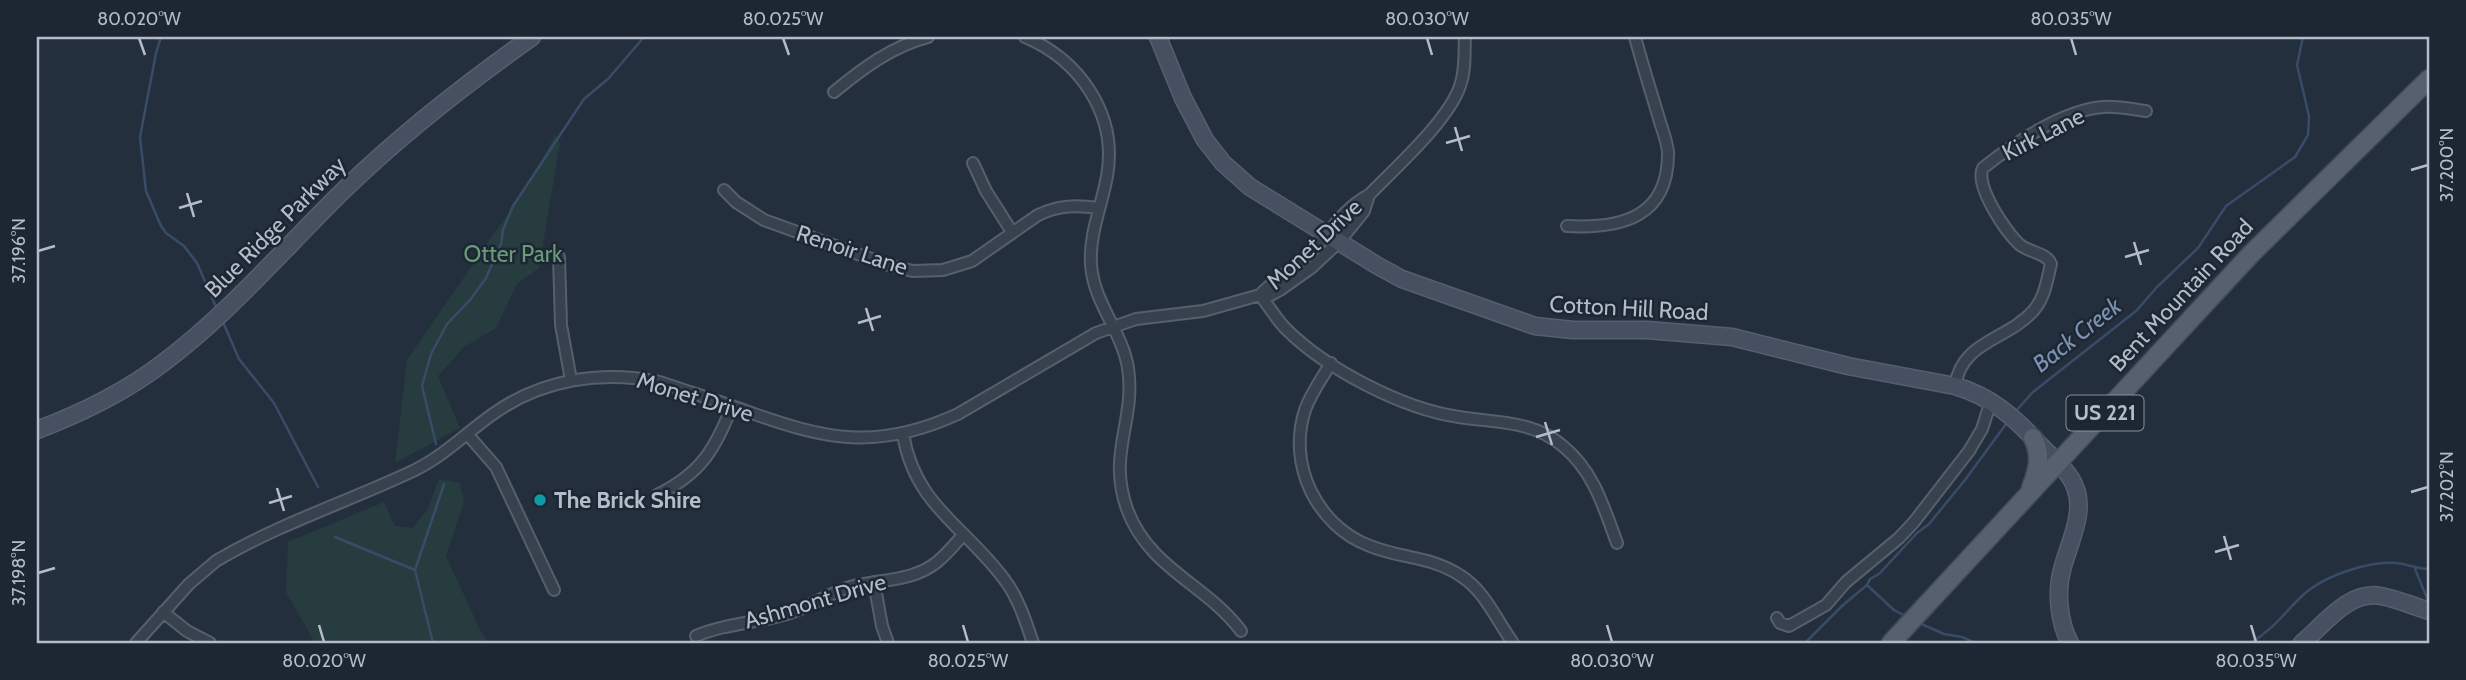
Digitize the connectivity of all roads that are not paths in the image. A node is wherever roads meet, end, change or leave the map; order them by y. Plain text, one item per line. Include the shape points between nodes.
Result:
1 (532, 37) edge
2 (928, 37) edge
3 (1025, 37) edge
4 (1158, 37) edge
5 (1465, 37) edge
6 (1635, 37) edge
7 (2429, 79) edge
8 (834, 92) dead end
9 (2146, 111) dead end
10 (973, 163) dead end
11 (724, 190) dead end
12 (1369, 195) junction
13 (1099, 208) junction
14 (1567, 226) dead end
15 (1012, 232) junction
16 (1325, 233) junction
17 (1339, 242) junction
18 (559, 257) dead end
19 (1260, 295) junction
20 (1113, 326) junction
21 (1331, 363) junction
22 (570, 380) junction
23 (1955, 386) junction
24 (1991, 401) junction
25 (732, 406) junction
26 (37, 430) edge
27 (903, 434) junction
28 (468, 435) junction
29 (2034, 438) junction
30 (2058, 464) junction
31 (657, 495) dead end
32 (2028, 497) junction
33 (963, 535) junction
34 (1617, 543) dead end
35 (874, 582) junction
36 (554, 590) dead end
37 (2429, 611) edge
38 (163, 612) junction
39 (1777, 618) dead end
40 (1241, 631) dead end
41 (696, 636) dead end
42 (136, 643) edge
43 (210, 643) edge
44 (888, 643) edge
45 (1033, 643) edge
46 (1513, 643) edge
47 (1891, 643) edge
48 (2070, 643) edge
49 (2302, 643) edge

1 - 26 street, Blue Ridge Parkway via 394,144 189,343 109,397
2 - 8 street via 886,54
3 - 13 street via 1049,48 1078,73 1104,119 1108,172
4 - 16 street, Cotton Hill Road via 1183,98 1223,163 1250,187
5 - 12 street, Monet Drive via 1465,67 1448,111
6 - 14 street via 1668,149 1661,193 1646,211 1614,225
7 - 30 main road, Bent Mountain Road / US 221 via 2251,254
9 - 23 street, Kirk Lane via 2104,107 2081,111 2026,137 1983,168 1983,186 2004,227 2022,247 2046,257 2051,264 2045,291 2034,310 1969,355 1957,373
10 - 15 street
11 - 15 street, Renoir Lane via 764,220 914,271 958,267
12 - 16 street, Monet Drive via 1354,202
12 - 17 street, Monet Drive via 1364,211
13 - 15 street, Renoir Lane via 1050,209
13 - 20 street via 1091,264
16 - 17 street, Cotton Hill Road
16 - 19 street, Monet Drive via 1304,259
17 - 19 street, Monet Drive via 1296,280 1271,295
17 - 23 street, Cotton Hill Road via 1402,279 1535,326 1731,337
18 - 22 street via 561,325
19 - 20 street, Monet Drive via 1214,309
19 - 21 street via 1287,330
20 - 27 street, Monet Drive via 958,414
20 - 40 street via 1129,380 1119,467 1129,513 1158,559 1219,605
21 - 34 street via 1414,406 1515,423 1548,436 1586,471
21 - 46 street via 1301,424 1303,470 1315,500 1335,525 1359,542 1434,562 1464,577
22 - 25 street, Monet Drive via 641,378
22 - 28 street, Monet Drive via 512,401
23 - 24 street, Cotton Hill Road
24 - 29 street, Cotton Hill Road
24 - 39 street via 1969,451 1899,538 1822,608 1789,626
25 - 27 street, Monet Drive via 815,434 861,439
25 - 31 street via 708,458 686,479
27 - 33 street via 923,490
28 - 36 street via 496,467
28 - 38 street, Monet Drive via 427,464 230,553 200,573
29 - 30 street, Cotton Hill Road
29 - 32 main road via 2039,459
30 - 32 main road, Bent Mountain Road / US 221
30 - 48 street, Cotton Hill Road via 2075,486 2078,499 2059,588
32 - 47 main road, Bent Mountain Road / US 221
33 - 35 street, Ashmont Drive via 930,567
33 - 45 street via 1005,580
35 - 41 street, Ashmont Drive via 841,590 792,612
35 - 44 street
37 - 49 street via 2379,596 2363,597 2342,608
38 - 42 street, Monet Drive
38 - 43 street

